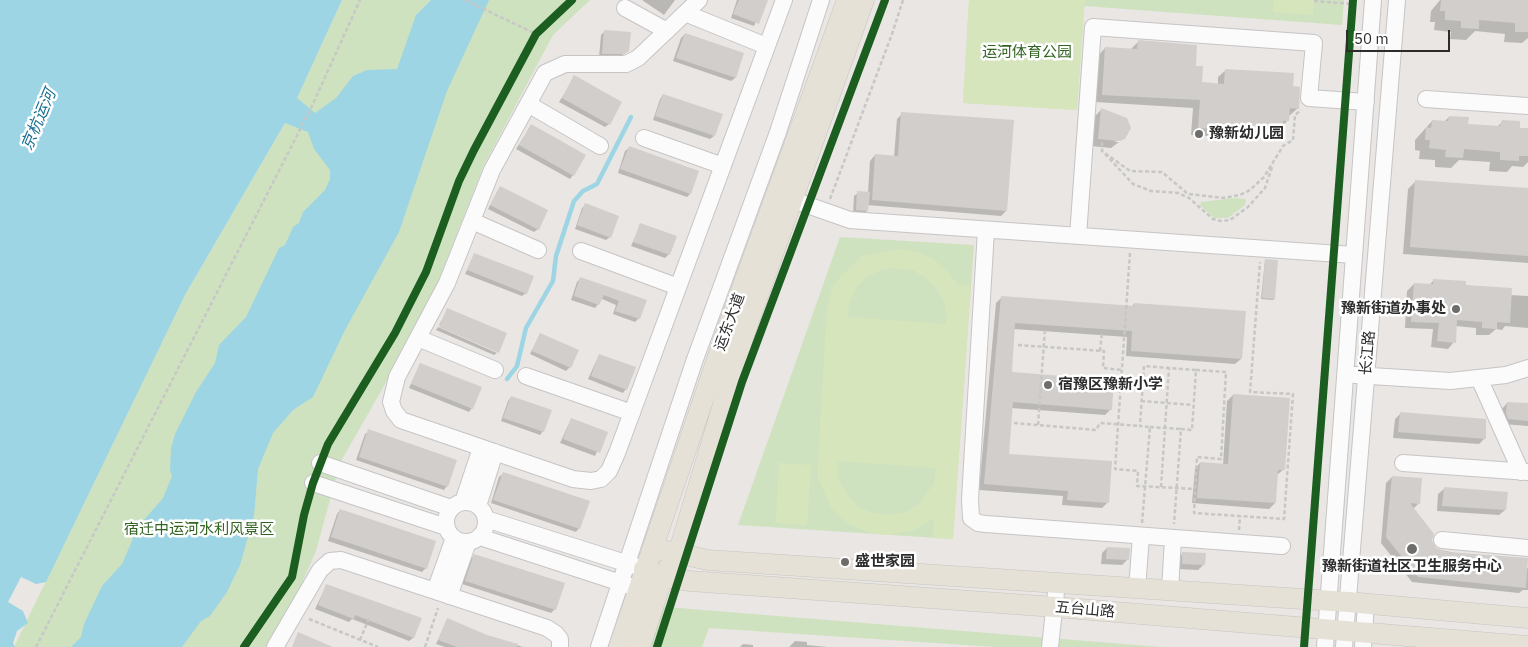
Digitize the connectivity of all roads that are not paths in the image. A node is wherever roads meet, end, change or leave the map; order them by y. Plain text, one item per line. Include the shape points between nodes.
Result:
1 (699, 0) edge
2 (784, 0) edge
3 (821, 0) edge
4 (847, 0) edge
5 (864, 0) edge
6 (1373, 0) edge
7 (1396, 0) edge
8 (625, 8) dead end
9 (685, 13) junction
10 (667, 31) junction
11 (766, 46) junction
12 (1426, 99) dead end
13 (1366, 102) junction
14 (528, 104) junction
15 (1528, 106) edge
16 (644, 138) dead end
17 (600, 146) dead end
18 (723, 166) junction
19 (793, 200) junction
20 (472, 221) junction
21 (986, 230) junction
22 (1078, 236) junction
23 (538, 250) dead end
24 (581, 250) dead end
25 (1354, 255) junction
26 (678, 287) junction
27 (418, 338) junction
28 (1528, 368) edge
29 (495, 370) dead end
30 (1346, 374) junction
31 (526, 376) dead end
32 (1366, 376) junction
33 (1479, 378) junction
34 (632, 414) junction
35 (488, 450) junction
36 (320, 463) dead end
37 (1403, 464) dead end
38 (1525, 472) edge
39 (313, 483) dead end
40 (469, 508) junction
41 (462, 536) junction
42 (1141, 536) junction
43 (1173, 538) junction
44 (1442, 540) dead end
45 (1282, 546) dead end
46 (653, 548) junction
47 (1528, 548) edge
48 (678, 554) junction
49 (635, 566) junction
50 (663, 577) junction
51 (1057, 583) junction
52 (628, 585) junction
53 (1138, 588) junction
54 (1170, 591) junction
55 (442, 593) junction
56 (1348, 602) junction
57 (1055, 607) junction
58 (1528, 618) edge
59 (1345, 639) edge
60 (1528, 646) edge
61 (275, 647) edge
62 (560, 647) edge
63 (599, 647) edge
64 (618, 647) edge
65 (640, 647) edge
66 (1050, 647) edge

1 - 9 street
2 - 11 street
3 - 49 street via 694,362
4 - 46 main road, 运东大道 via 728,324
5 - 19 main road, 运东大道
6 - 13 street, 长江路
7 - 32 street, 长江路
8 - 10 street
9 - 10 street
9 - 11 street
10 - 14 street via 638,58 626,64 565,64 545,73
11 - 18 street
12 - 15 street
13 - 22 street via 1309,98 1314,43 1093,27
13 - 25 street, 长江路
14 - 17 street
14 - 20 street via 492,170
16 - 18 street
18 - 26 street
19 - 21 street via 850,220
19 - 48 main road, 运东大道 via 744,335
20 - 23 street
20 - 27 street via 447,283
21 - 22 street
21 - 42 street via 971,518 986,524
22 - 25 street
24 - 26 street
25 - 30 street, 长江路
26 - 34 street
27 - 29 street
27 - 35 street via 392,392 394,411 401,420
28 - 33 street
30 - 32 street
30 - 56 street, 长江路
31 - 34 street
32 - 33 street via 1450,381
32 - 56 street, 长江路
33 - 38 street
34 - 35 street via 609,471 591,481 573,479
35 - 40 street
36 - 40 street
37 - 38 street
39 - 41 street
40 - 41 street via 446,520
40 - 41 street via 484,532
40 - 49 street
41 - 52 street
41 - 55 street
42 - 43 street
42 - 53 street
43 - 45 street
43 - 54 street
44 - 47 street
46 - 48 main road, 五台山路
46 - 49 main road, 运东大道
48 - 50 main road, 运东大道
48 - 51 main road, 五台山路 via 708,560
49 - 50 main road, 五台山路
49 - 52 main road, 运东大道
50 - 57 main road, 五台山路
50 - 65 main road, 运东大道
51 - 53 main road, 五台山路
51 - 57 street
52 - 63 street
52 - 64 main road, 运东大道
53 - 54 main road, 五台山路
54 - 56 main road, 五台山路
55 - 61 street via 341,560 330,562 320,570
55 - 62 street via 547,628 560,639
56 - 58 main road, 五台山路
56 - 59 street
56 - 59 street, 长江路
57 - 59 main road, 五台山路
57 - 66 street
59 - 60 main road, 五台山路

